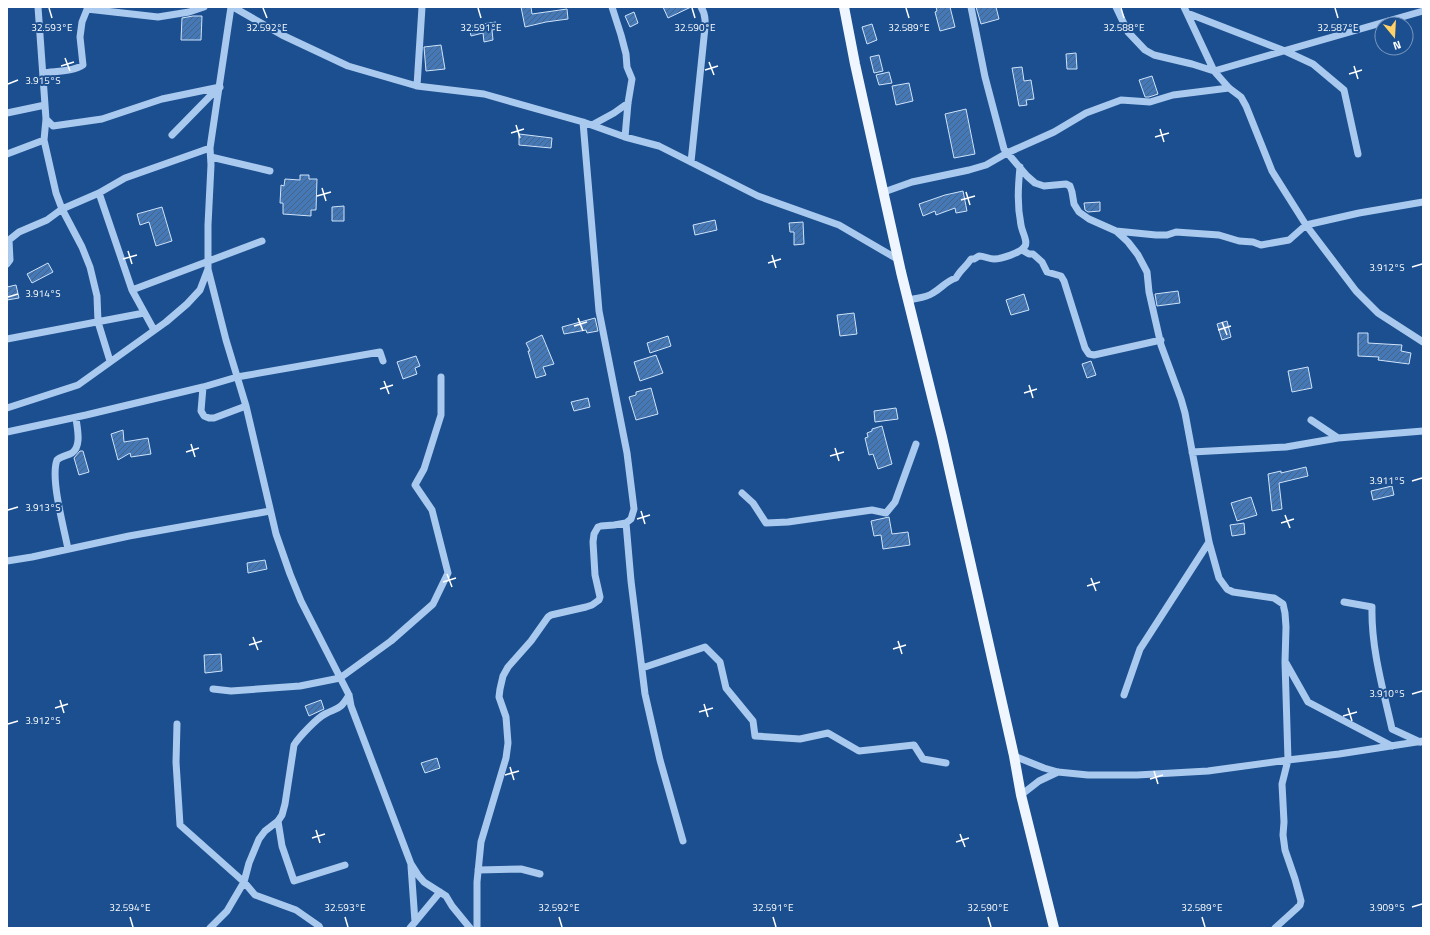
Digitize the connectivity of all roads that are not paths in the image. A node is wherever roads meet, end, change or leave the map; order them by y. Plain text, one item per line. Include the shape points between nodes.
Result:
1 (38, 7) edge
2 (204, 7) edge
3 (232, 7) edge
4 (422, 7) edge
5 (612, 7) edge
6 (702, 7) edge
7 (844, 7) edge
8 (971, 7) edge
9 (1116, 7) edge
10 (87, 8) edge
11 (1185, 10) edge
12 (1423, 11) edge
13 (1285, 51) junction
14 (1214, 71) junction
15 (43, 73) junction
16 (417, 86) junction
17 (220, 87) junction
18 (1229, 88) junction
19 (628, 103) junction
20 (45, 105) junction
21 (7, 113) edge
22 (46, 119) junction
23 (583, 122) junction
24 (592, 125) junction
25 (172, 135) dead end
26 (625, 137) junction
27 (44, 140) junction
28 (210, 148) junction
29 (1007, 153) junction
30 (7, 154) edge
31 (1358, 154) dead end
32 (211, 157) junction
33 (691, 162) junction
34 (1020, 167) junction
35 (270, 171) dead end
36 (884, 192) junction
37 (100, 193) junction
38 (1423, 202) edge
39 (62, 209) junction
40 (1306, 225) junction
41 (1116, 231) junction
42 (262, 241) dead end
43 (1022, 250) junction
44 (899, 260) junction
45 (7, 264) edge
46 (208, 266) junction
47 (132, 290) junction
48 (908, 300) junction
49 (144, 313) junction
50 (98, 322) junction
51 (154, 330) junction
52 (7, 339) edge
53 (1161, 340) junction
54 (1423, 342) edge
55 (110, 361) junction
56 (383, 361) dead end
57 (237, 377) junction
58 (441, 377) dead end
59 (203, 387) junction
60 (246, 406) junction
61 (7, 408) edge
62 (76, 418) junction
63 (1311, 420) dead end
64 (1423, 431) edge
65 (7, 432) edge
66 (1338, 438) junction
67 (916, 444) dead end
68 (1192, 452) junction
69 (742, 493) dead end
70 (270, 511) junction
71 (626, 522) junction
72 (1208, 542) junction
73 (68, 549) junction
74 (7, 561) edge
75 (1344, 602) dead end
76 (1285, 662) junction
77 (642, 668) junction
78 (340, 678) junction
79 (213, 689) dead end
80 (1124, 695) dead end
81 (349, 696) junction
82 (176, 724) dead end
83 (1422, 742) edge
84 (1392, 746) junction
85 (1014, 756) junction
86 (1288, 760) junction
87 (946, 763) dead end
88 (1058, 772) junction
89 (1021, 795) junction
90 (278, 821) junction
91 (683, 841) dead end
92 (411, 864) junction
93 (345, 865) dead end
94 (478, 870) junction
95 (540, 874) dead end
96 (244, 882) junction
97 (440, 892) junction
98 (415, 922) junction
99 (210, 928) edge
100 (320, 928) edge
101 (410, 928) edge
102 (470, 928) edge
103 (477, 928) edge
104 (1054, 928) edge
105 (1275, 928) edge

1 - 15 street
2 - 10 street via 158,17
3 - 16 street via 282,35 348,66
3 - 17 street
4 - 16 street
5 - 19 street via 632,79
6 - 33 street via 704,37
7 - 36 main road via 856,72
8 - 29 street via 984,77
9 - 14 street via 1128,32 1145,50
10 - 15 street via 80,37 83,65 69,70
11 - 13 street
11 - 14 street
12 - 13 street
13 - 14 street
13 - 31 street via 1313,64 1344,90
14 - 18 street
15 - 20 street
16 - 23 street via 484,94
17 - 22 street via 162,99 102,119 54,126
17 - 25 street
17 - 28 street
18 - 29 street via 1173,95 1150,102 1121,100 1086,113 1054,132
18 - 40 street via 1246,106 1272,171
19 - 24 street
19 - 26 street
20 - 21 street
20 - 22 street
22 - 27 street
23 - 24 street
23 - 71 street via 599,311 634,509 631,519
24 - 26 street
26 - 33 street via 658,146
27 - 30 street
27 - 39 street via 56,194
28 - 32 street
28 - 37 street via 125,178
29 - 34 street
29 - 36 street via 975,168 912,182
32 - 35 street
32 - 46 street
33 - 44 street via 758,196 839,225
34 - 41 street via 1035,183 1044,186 1070,186 1074,204 1079,212
34 - 43 street via 1017,198 1026,242
36 - 44 main road
37 - 39 street
37 - 47 street
38 - 40 street
39 - 45 street via 9,240 10,260
39 - 50 street via 90,267 97,296
40 - 41 street via 1289,240 1261,245 1219,235 1176,232 1150,235
40 - 54 street via 1361,297 1378,313
41 - 53 street via 1138,255 1147,272 1149,292
42 - 46 street
43 - 48 street via 1001,258 979,256 971,259 956,278 946,282 934,293
43 - 53 street via 1033,254 1042,262 1047,272 1061,276 1089,354
44 - 48 main road
46 - 47 street
46 - 51 street via 200,290 187,304
46 - 57 street
47 - 49 street
48 - 85 main road via 942,437
49 - 50 street
49 - 51 street
50 - 52 street
50 - 55 street
51 - 55 street
53 - 68 street via 1181,399
55 - 61 street via 78,384
56 - 57 street via 380,352
57 - 59 street
57 - 60 street
58 - 78 street via 441,415 424,469 415,485 432,510 448,574 433,604 391,641
59 - 60 street via 204,416 214,418
59 - 62 street
60 - 70 street
62 - 65 street
62 - 73 street via 77,446 74,451 59,458 54,468
63 - 66 street
64 - 66 street
66 - 68 street via 1286,447
67 - 69 street via 895,502 886,513 872,510 766,523 753,503
68 - 72 street
70 - 73 street
70 - 78 street via 301,601
71 - 77 street
71 - 94 street via 601,526 594,534 595,575 599,600 592,605 548,617 503,676 499,697 508,728 506,758 482,842
72 - 76 street via 1219,578 1227,589 1274,598 1282,604 1286,620
72 - 80 street via 1140,649
73 - 74 street
75 - 83 street via 1372,607 1376,657 1392,729
76 - 84 street via 1308,702
76 - 86 street
77 - 87 street via 705,647 720,662 726,688 753,720 755,736 800,739 828,733 859,750 914,745 923,759
77 - 91 street via 645,694 660,760
78 - 79 street via 300,686 231,691
78 - 81 street
81 - 90 street via 342,707 324,714 294,745 285,804
81 - 92 street
82 - 96 street via 180,825
83 - 84 street
84 - 86 street
85 - 88 street
85 - 89 main road
86 - 88 street via 1208,771 1144,775
86 - 105 street via 1282,784 1284,850 1296,879 1301,901 1300,905
88 - 89 street via 1039,781
89 - 104 main road
90 - 93 street via 282,846 294,881
90 - 96 street via 259,838
92 - 97 street via 424,882
92 - 98 street
94 - 95 street via 521,869
94 - 103 street
96 - 99 street via 226,911
96 - 100 street via 255,895 296,910
97 - 98 street
97 - 102 street via 446,896
98 - 101 street

